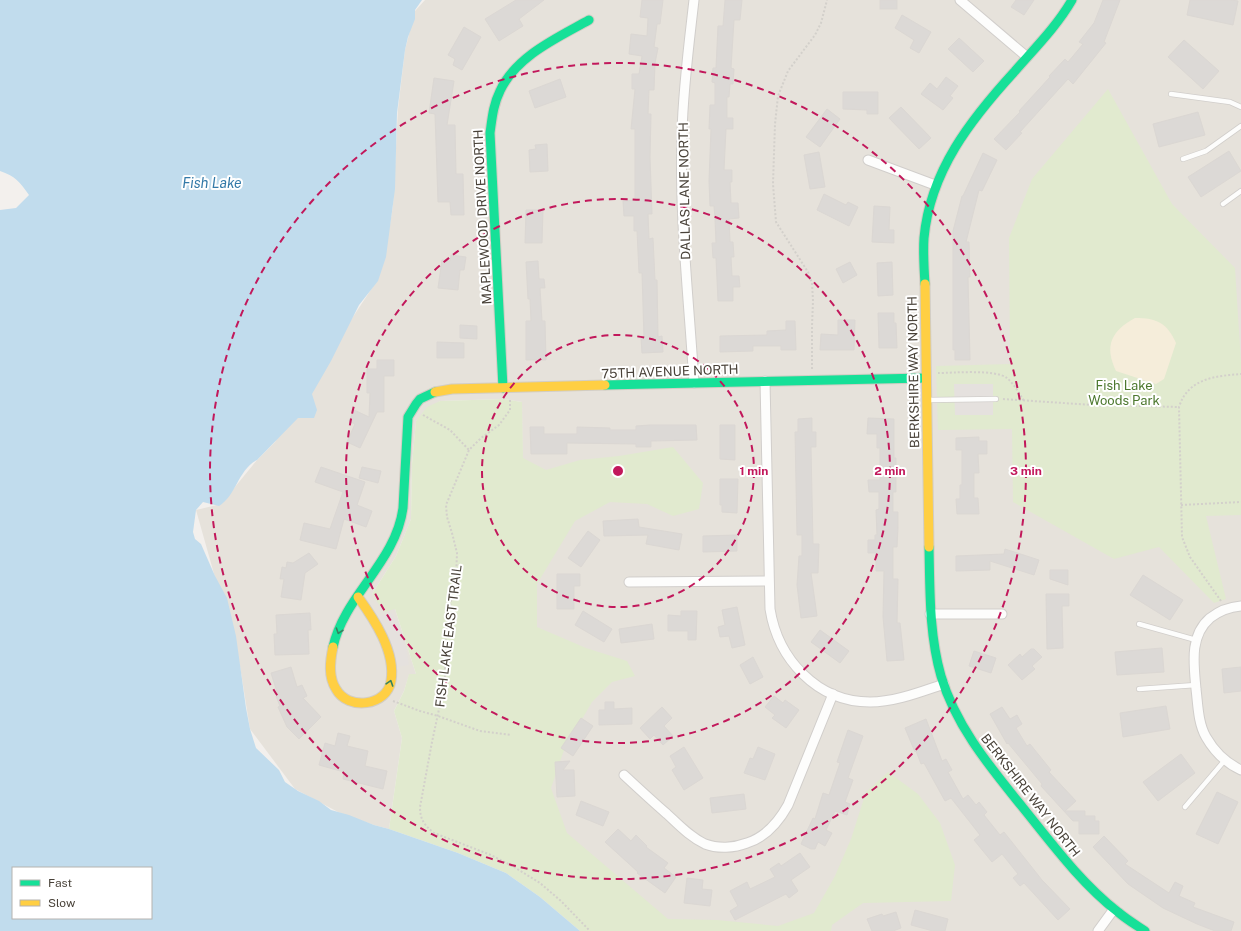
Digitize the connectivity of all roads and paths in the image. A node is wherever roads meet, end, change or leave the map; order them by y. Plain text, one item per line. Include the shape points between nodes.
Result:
1 (694, 0) edge
2 (827, 0) edge
3 (960, 0) edge
4 (1072, 0) edge
5 (589, 20) dead end
6 (1027, 57) junction
7 (1171, 94) dead end
8 (1241, 107) edge
9 (1241, 126) edge
10 (1183, 159) dead end
11 (868, 160) dead end
12 (935, 185) junction
13 (1241, 191) edge
14 (1223, 204) dead end
15 (1241, 374) edge
16 (925, 378) junction
17 (812, 380) junction
18 (765, 381) junction
19 (694, 383) junction
20 (506, 388) junction
21 (996, 399) joint
22 (926, 400) junction
23 (1024, 401) junction
24 (415, 404) junction
25 (1179, 407) junction
26 (469, 450) junction
27 (1241, 502) edge
28 (1181, 505) junction
29 (768, 581) junction
30 (629, 582) dead end
31 (358, 597) junction
32 (1241, 606) edge
33 (1226, 609) junction
34 (930, 614) junction
35 (1002, 614) dead end
36 (1138, 624) dead end
37 (1196, 640) junction
38 (944, 684) junction
39 (1196, 685) junction
40 (1140, 689) dead end
41 (385, 694) junction
42 (833, 694) junction
43 (438, 716) junction
44 (511, 735) dead end
45 (1225, 760) junction
46 (1241, 770) edge
47 (624, 775) dead end
48 (1185, 807) dead end
49 (1114, 909) junction
50 (590, 931) edge
51 (1098, 931) edge
52 (1145, 931) edge

1 - 19 street, DALLAS LANE NORTH via 683,106 681,175
2 - 17 path via 815,35 788,71 778,96 775,124 773,184 776,222 808,272 812,283
3 - 6 street
4 - 6 street, BERKSHIRE WAY NORTH via 1054,28
5 - 20 street, MAPLEWOOD DRIVE NORTH via 524,60 510,73 499,91 492,111 490,133
6 - 12 street, BERKSHIRE WAY NORTH via 954,146
7 - 8 lane via 1230,102
9 - 10 lane via 1206,151
11 - 12 street
12 - 16 street, BERKSHIRE WAY NORTH via 925,219
13 - 14 lane
15 - 25 path via 1217,376 1201,381 1187,391
16 - 17 street, 75TH AVENUE NORTH
16 - 22 street, BERKSHIRE WAY NORTH
16 - 23 path via 932,374 999,374 1008,379
17 - 18 street, 75TH AVENUE NORTH
18 - 19 street, 75TH AVENUE NORTH
18 - 29 street
19 - 20 street, 75TH AVENUE NORTH
20 - 24 street, 75TH AVENUE NORTH via 440,390 430,392
20 - 26 path, FISH LAKE EAST TRAIL via 510,410 499,424
21 - 22 lane
21 - 23 path
22 - 34 street, BERKSHIRE WAY NORTH
23 - 25 path
24 - 26 path via 428,419 450,430
24 - 31 street via 408,417 400,521 388,549
25 - 28 path
26 - 43 path, FISH LAKE EAST TRAIL via 446,505 446,517 457,553 456,578 445,647 445,681
27 - 28 path
28 - 33 path via 1184,544 1190,557
29 - 30 street
29 - 42 street via 772,625 786,655 806,678
41 -> 31 street via 391,684 390,659 374,618
31 -> 41 street via 346,613 336,637 331,679 337,692 351,702 362,704
32 - 33 street
33 - 37 street via 1207,621
34 - 35 street
34 - 38 street, BERKSHIRE WAY NORTH
36 - 37 lane
37 - 39 street
38 - 42 street via 888,701 869,702
38 - 49 street, BERKSHIRE WAY NORTH via 960,720 980,755 1063,858
39 - 40 lane
39 - 45 street via 1200,722 1205,735 1212,747
41 - 43 path via 391,700 420,712
42 - 47 street via 788,805 780,820 756,840 724,848 706,844 689,835
43 - 44 path via 480,731
43 - 50 path, FISH LAKE EAST TRAIL via 420,807 423,822 434,833 491,855 540,883
45 - 46 street
45 - 48 lane
49 - 51 street
49 - 52 street, BERKSHIRE WAY NORTH

